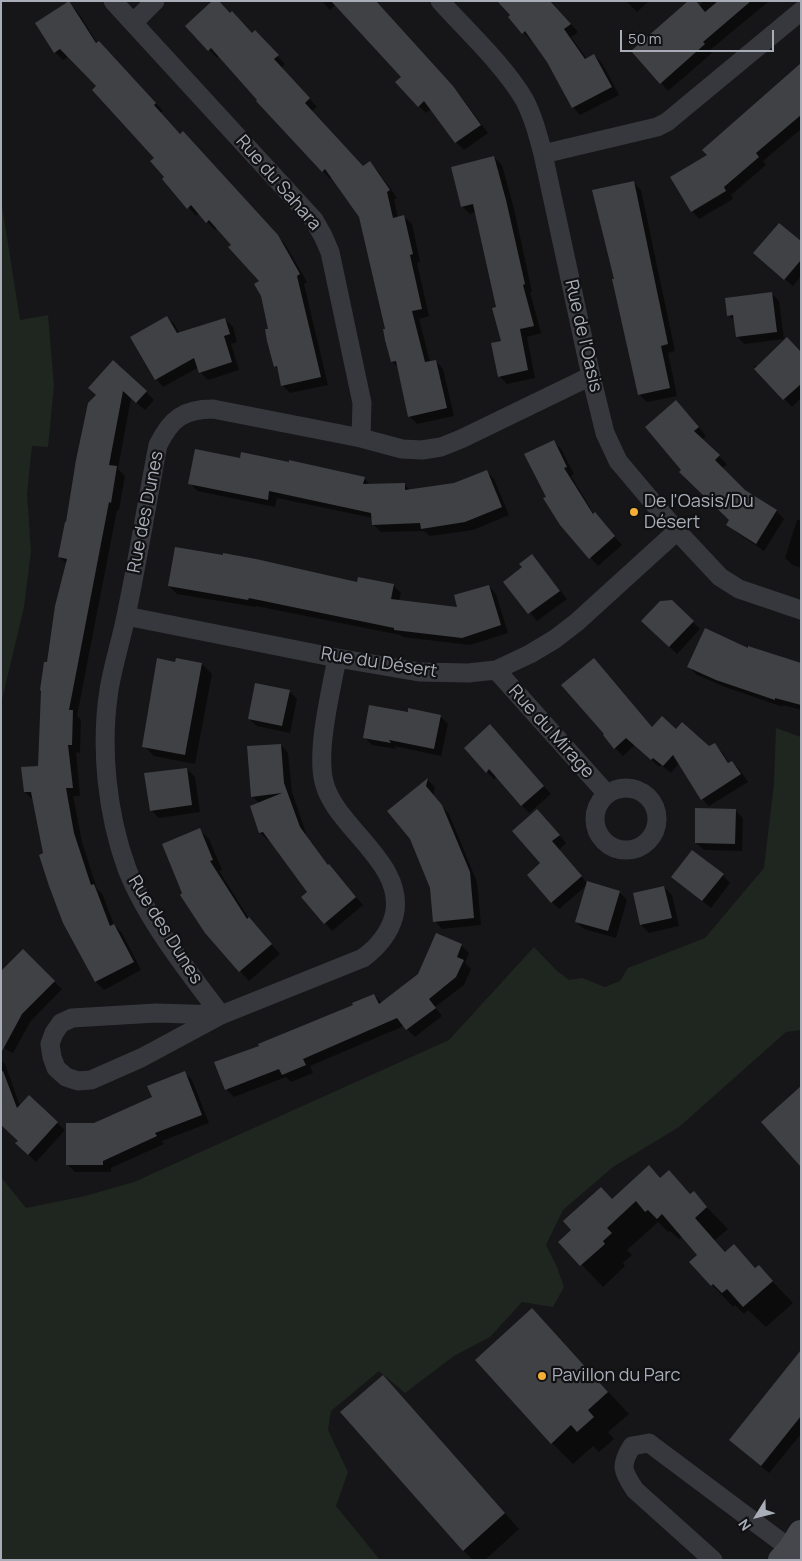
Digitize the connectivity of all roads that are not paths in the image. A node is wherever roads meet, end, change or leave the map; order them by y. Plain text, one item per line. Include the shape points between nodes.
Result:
1 (113, 1) edge
2 (155, 1) edge
3 (440, 1) edge
4 (801, 11) edge
5 (133, 23) junction
6 (543, 154) junction
7 (591, 376) junction
8 (361, 438) junction
9 (677, 531) junction
10 (801, 610) edge
11 (126, 616) junction
12 (337, 658) junction
13 (496, 670) junction
14 (607, 794) dead end
15 (221, 1015) junction
16 (793, 1550) edge
17 (713, 1560) edge

1 - 5 street, Rue du Sahara
2 - 5 street
3 - 6 street, Rue de l'Oasis via 514,84 533,119
4 - 6 street via 667,122
5 - 8 street, Rue du Sahara via 314,220 323,236 330,252 362,403
6 - 7 street, Rue de l'Oasis
7 - 8 street, Rue des Dunes via 441,447 402,449
7 - 9 street, Rue de l'Oasis via 606,432 618,461
8 - 11 street, Rue des Dunes via 213,409 186,412 175,420 165,430 158,445
9 - 10 street, Rue de l'Oasis via 729,584
9 - 13 street, Rue du Désert via 555,639
11 - 12 street, Rue du Désert
11 - 15 street, Rue des Dunes via 109,690 106,721 112,812 128,869 141,898
12 - 13 street, Rue du Désert via 437,673
12 - 15 street, Rue des Dunes via 322,748 324,782 341,814 387,871 396,908 392,924 374,950 363,958
13 - 14 street, Rue du Mirage
15 - 15 street, Rue des Dunes via 156,1013 72,1018 61,1023 54,1033 50,1044 52,1057 56,1068 66,1077 78,1081 91,1080
16 - 17 street via 649,1443 632,1446 624,1458 623,1470 635,1490

